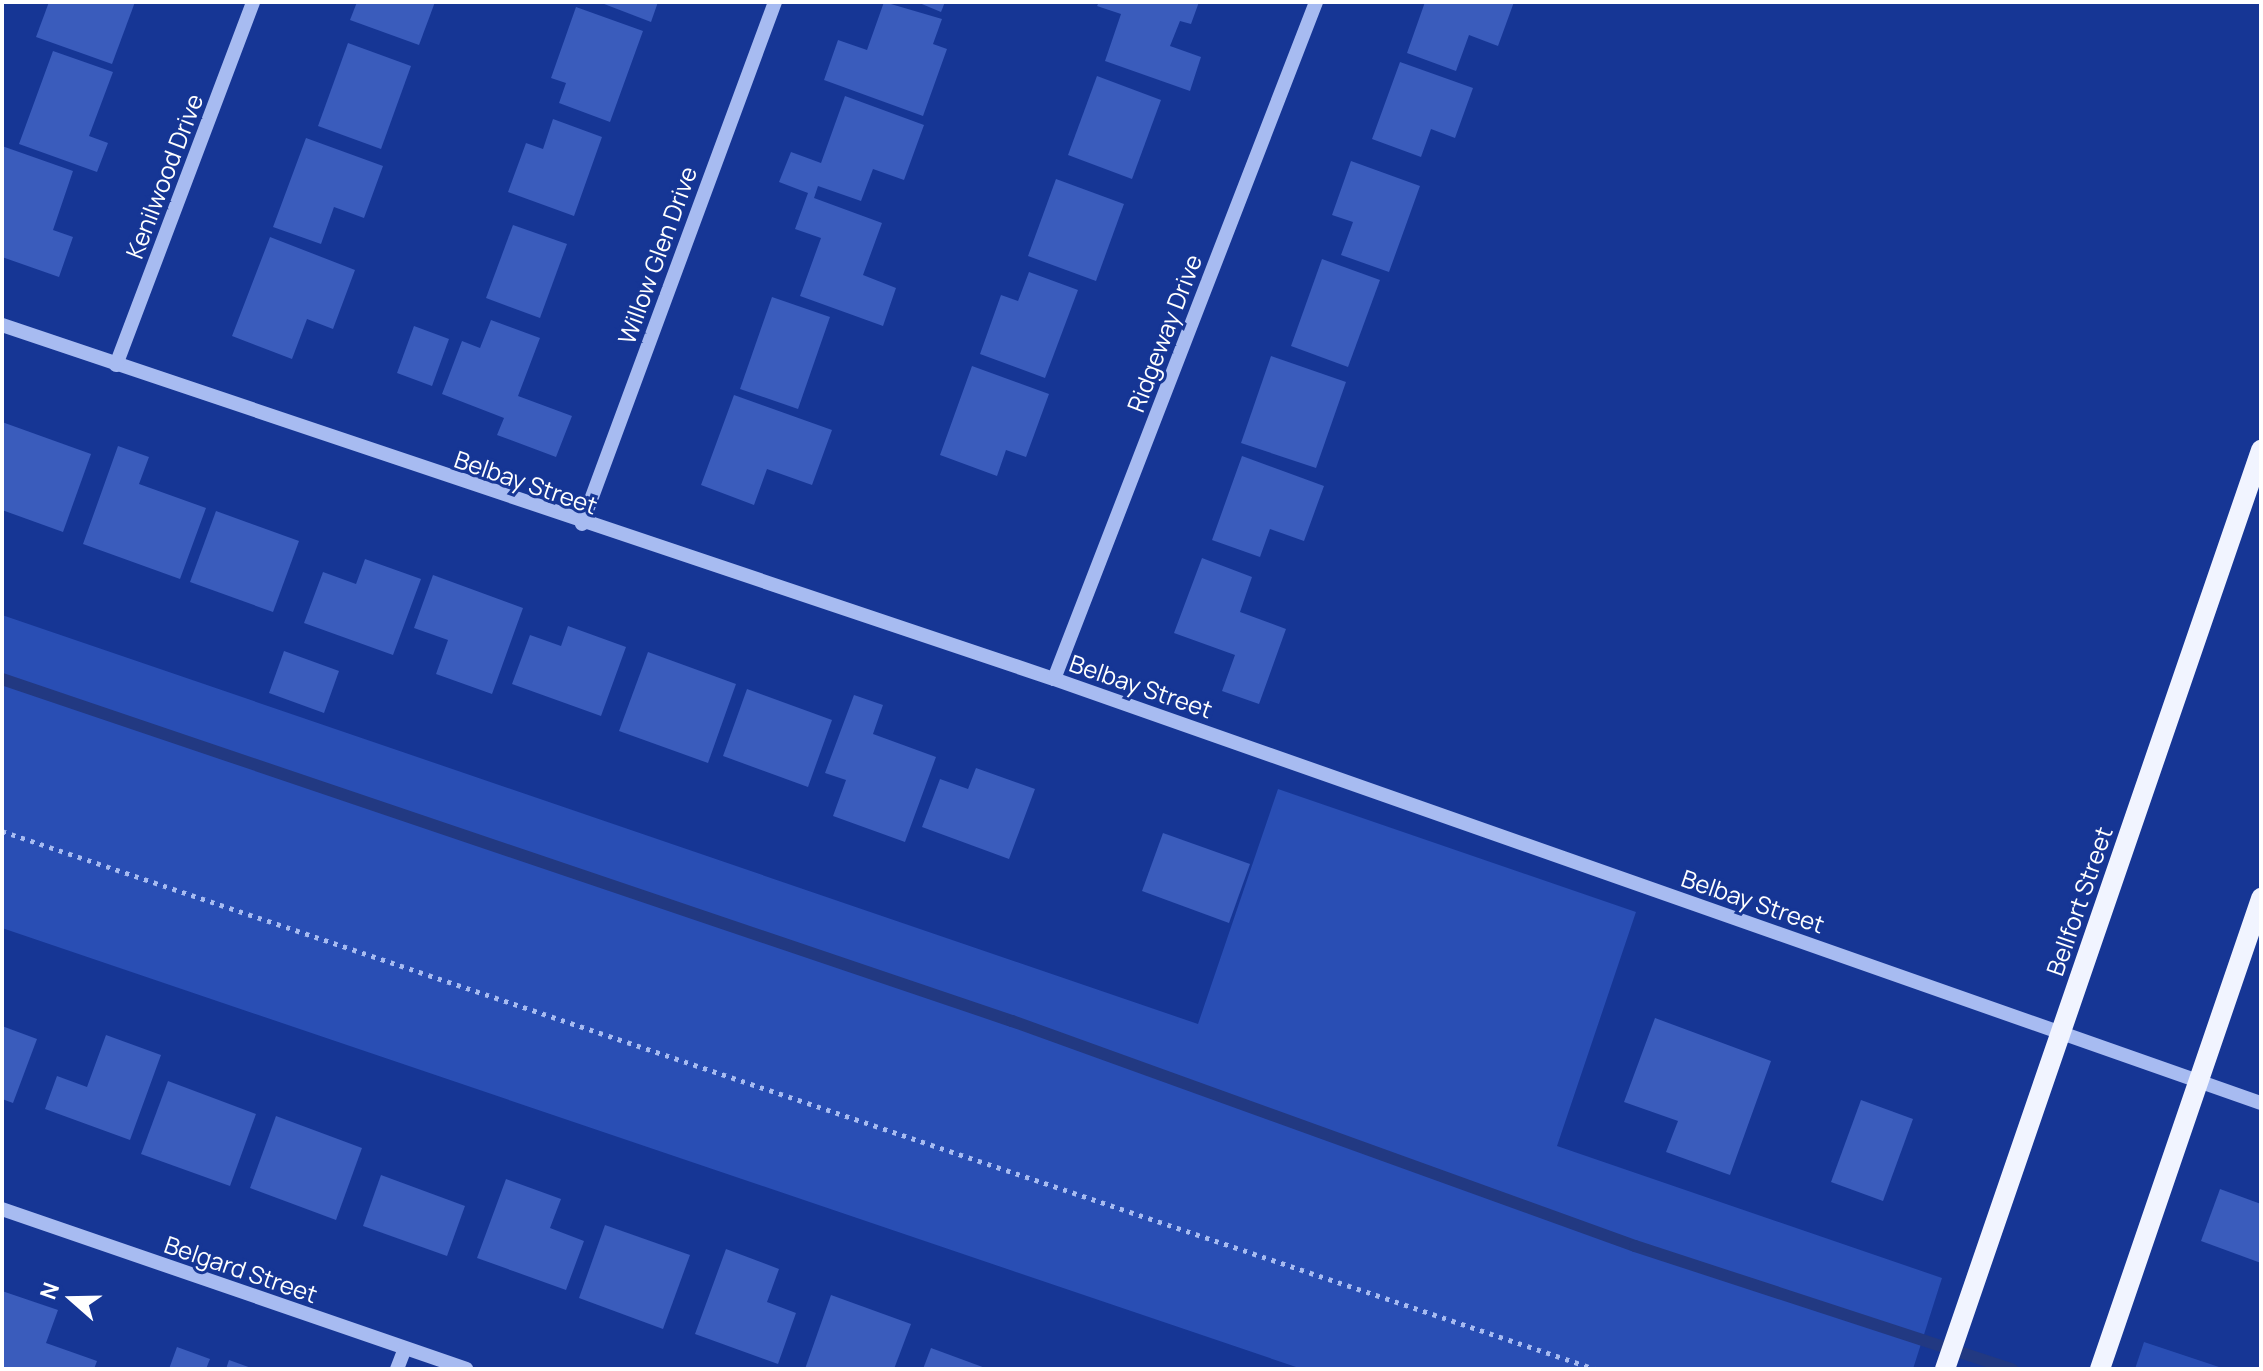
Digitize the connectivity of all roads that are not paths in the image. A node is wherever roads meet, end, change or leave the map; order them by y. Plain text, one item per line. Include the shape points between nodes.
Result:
1 (253, 2) edge
2 (775, 2) edge
3 (1316, 2) edge
4 (2, 325) edge
5 (116, 365) junction
6 (2261, 450) edge
7 (582, 524) junction
8 (1054, 679) junction
9 (2261, 898) edge
10 (2061, 1032) junction
11 (2198, 1082) junction
12 (2261, 1103) edge
13 (2, 1209) edge
14 (405, 1348) junction
15 (397, 1369) edge
16 (466, 1369) edge
17 (1945, 1369) edge
18 (2100, 1369) edge

1 - 5 street, Kenilwood Drive
2 - 7 street, Willow Glen Drive
3 - 8 street, Ridgeway Drive
4 - 5 street, Belbay Street
5 - 7 street, Belbay Street
6 - 10 main road, Bellfort Street
7 - 8 street, Belbay Street
8 - 10 street, Belbay Street
9 - 11 main road
10 - 11 street, Belbay Street
10 - 17 main road, Bellfort Street
11 - 12 street, Belbay Street
11 - 18 main road
13 - 14 street, Belgard Street
14 - 15 street
14 - 16 street, Belgard Street

